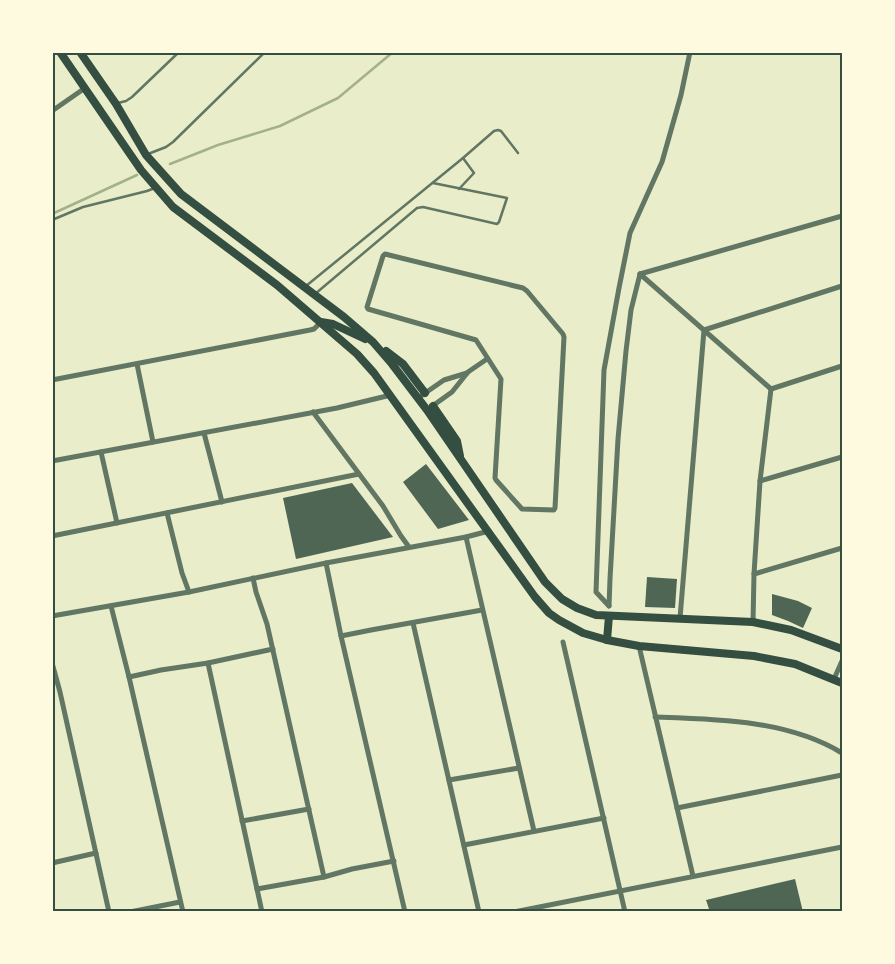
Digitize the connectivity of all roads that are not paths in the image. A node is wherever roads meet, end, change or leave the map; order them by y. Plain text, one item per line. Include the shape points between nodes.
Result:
1 (60, 52) edge
2 (80, 52) edge
3 (179, 52) edge
4 (265, 52) edge
5 (690, 52) edge
6 (85, 88) junction
7 (116, 104) junction
8 (52, 111) edge
9 (518, 153) dead end
10 (146, 155) junction
11 (463, 158) junction
12 (433, 183) junction
13 (156, 187) junction
14 (459, 189) junction
15 (842, 216) edge
16 (52, 220) edge
17 (640, 274) junction
18 (842, 286) edge
19 (305, 288) junction
20 (314, 295) junction
21 (321, 322) junction
22 (704, 330) junction
23 (373, 342) junction
24 (487, 358) junction
25 (137, 364) junction
26 (842, 366) edge
27 (468, 372) junction
28 (52, 380) edge
29 (771, 389) junction
30 (390, 395) junction
31 (421, 396) junction
32 (430, 408) junction
33 (313, 412) junction
34 (204, 433) junction
35 (152, 442) junction
36 (101, 452) junction
37 (842, 457) edge
38 (52, 461) edge
39 (359, 474) junction
40 (760, 481) junction
41 (222, 502) junction
42 (167, 513) junction
43 (116, 523) junction
44 (489, 531) junction
45 (52, 536) edge
46 (466, 538) junction
47 (409, 547) junction
48 (842, 548) edge
49 (326, 563) junction
50 (754, 574) junction
51 (253, 578) junction
52 (189, 592) junction
53 (111, 606) junction
54 (609, 606) junction
55 (482, 610) junction
56 (52, 616) edge
57 (609, 616) junction
58 (680, 618) junction
59 (753, 622) junction
60 (413, 623) junction
61 (341, 636) junction
62 (606, 640) junction
63 (563, 642) dead end
64 (639, 646) junction
65 (842, 649) edge
66 (273, 650) junction
67 (842, 661) edge
68 (52, 662) edge
69 (208, 663) junction
70 (129, 677) junction
71 (834, 679) junction
72 (842, 683) edge
73 (60, 692) junction
74 (52, 693) edge
75 (655, 716) junction
76 (842, 753) edge
77 (519, 768) junction
78 (842, 775) edge
79 (449, 780) junction
80 (309, 808) junction
81 (676, 808) junction
82 (604, 818) junction
83 (242, 821) junction
84 (534, 831) junction
85 (464, 845) junction
86 (842, 847) edge
87 (96, 853) junction
88 (394, 861) junction
89 (52, 863) edge
90 (693, 876) junction
91 (324, 877) junction
92 (257, 889) junction
93 (621, 890) junction
94 (180, 902) junction
95 (548, 905) junction
96 (109, 912) edge
97 (130, 912) edge
98 (183, 912) edge
99 (262, 912) edge
100 (405, 912) edge
101 (479, 912) edge
102 (514, 912) edge
103 (549, 912) edge
104 (625, 912) edge

1 - 6 main road
2 - 7 main road
3 - 7 lane via 132,97
4 - 10 lane via 173,142
5 - 54 street via 662,162 630,233 604,370 596,592
6 - 8 street
6 - 13 main road
7 - 10 main road
9 - 11 lane via 498,130
10 - 19 main road via 181,194
11 - 12 lane
11 - 14 lane via 474,173
12 - 14 lane
12 - 19 lane
13 - 16 lane
13 - 21 main road via 173,207
14 - 20 lane via 507,198 499,222 417,208
15 - 17 street
17 - 22 street
17 - 54 street via 626,351
18 - 22 street
19 - 20 main road
20 - 23 main road
21 - 23 main road
21 - 25 street via 310,330
21 - 30 main road via 357,354
22 - 29 street
22 - 58 street
23 - 31 main road
24 - 24 street via 501,379 495,478 522,509 554,510 564,334 523,288 385,254 367,308 476,340
24 - 27 street
25 - 28 street
25 - 35 street
26 - 29 street
27 - 31 street via 444,380
27 - 32 street via 452,392
29 - 40 street
30 - 33 street
30 - 44 main road
31 - 32 main road
32 - 57 main road via 461,461 545,582 577,608
33 - 34 street
33 - 39 street
34 - 35 street
34 - 41 street
35 - 36 street
36 - 38 street
36 - 43 street
37 - 40 street
39 - 41 street
39 - 47 street
40 - 50 street
41 - 42 street
42 - 43 street
42 - 52 street
43 - 45 street
44 - 46 street
44 - 62 main road via 549,613 583,633
46 - 47 street
46 - 55 street
47 - 49 street
48 - 50 street
49 - 51 street
49 - 61 street
50 - 59 street
51 - 52 street
51 - 66 street
52 - 53 street
53 - 56 street
53 - 70 street
54 - 57 street
55 - 60 street
55 - 77 street
57 - 58 main road
57 - 62 main road
58 - 59 main road
59 - 65 main road via 791,630
60 - 61 street
60 - 79 street
61 - 88 street
62 - 64 main road
63 - 82 street
64 - 71 main road via 754,656 795,664
64 - 75 street
66 - 69 street
66 - 80 street
67 - 71 street
68 - 73 street
69 - 70 street
69 - 83 street
70 - 94 street
71 - 72 main road
73 - 74 street
73 - 87 street
75 - 76 street via 772,726 827,744
75 - 81 street
77 - 79 street
77 - 84 street
78 - 81 street
79 - 85 street
80 - 83 street
80 - 91 street
81 - 90 street
82 - 84 street
82 - 93 street
83 - 92 street
84 - 85 street
85 - 101 street
86 - 90 street
87 - 89 street
87 - 96 street
88 - 91 street
88 - 100 street
90 - 93 street
91 - 92 street
92 - 99 street
93 - 95 street
93 - 104 street
94 - 97 street
94 - 98 street
95 - 102 street
95 - 103 street

